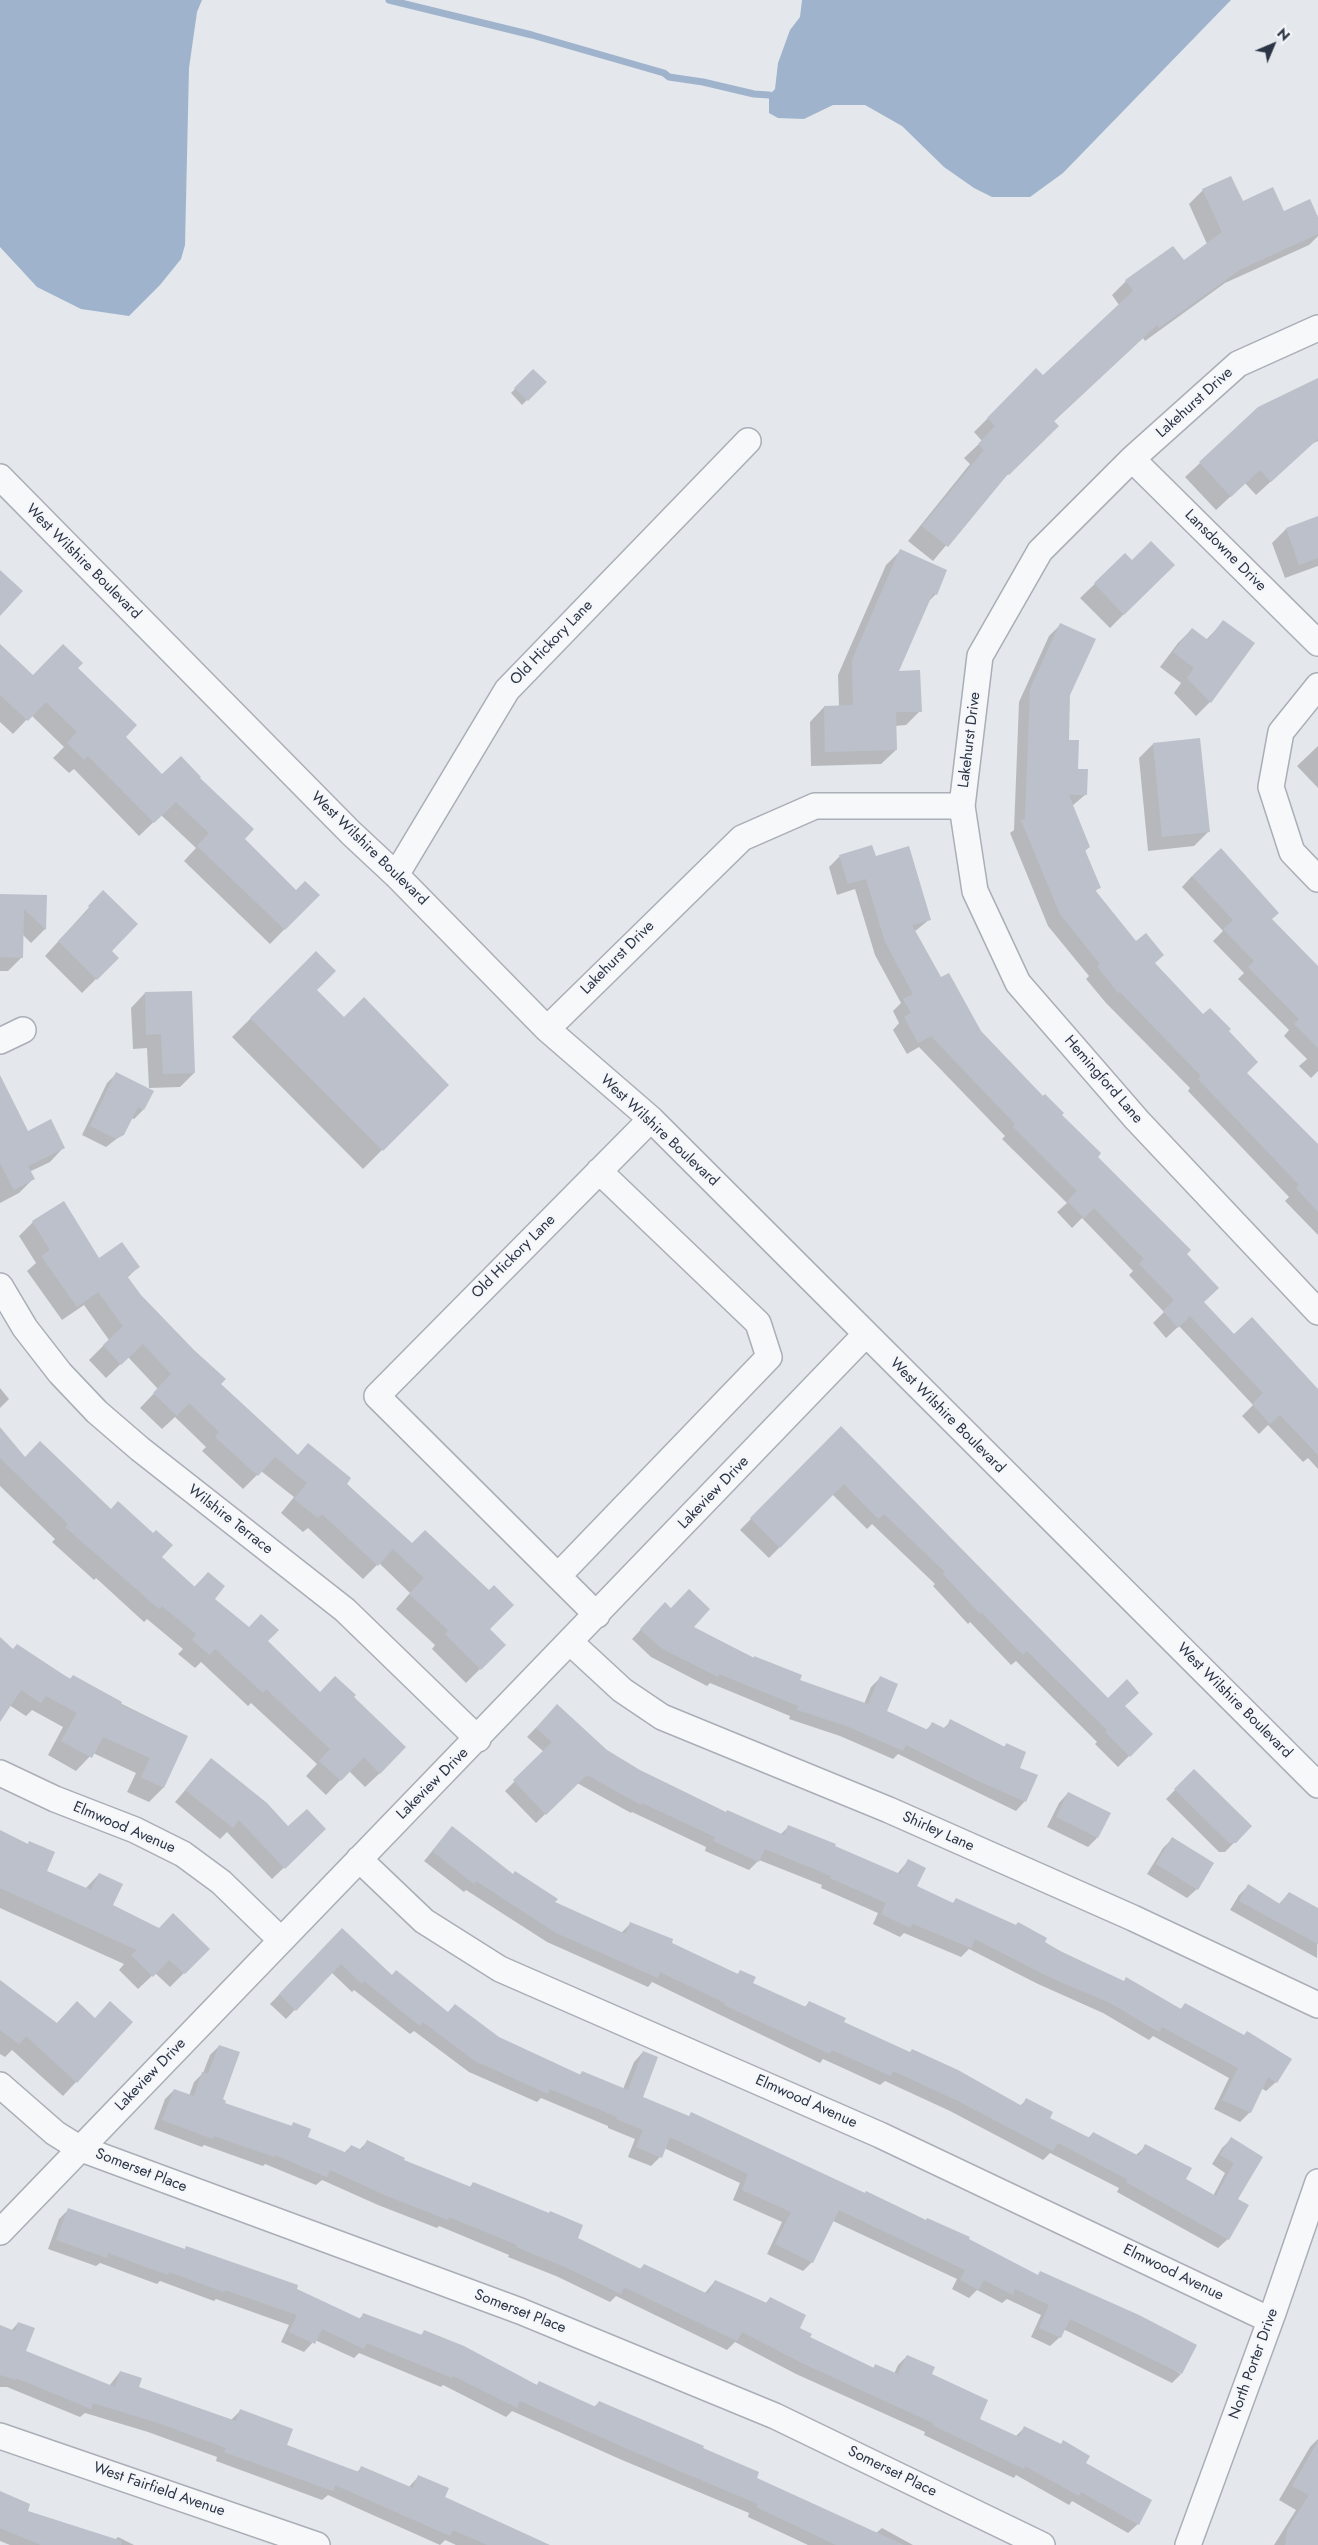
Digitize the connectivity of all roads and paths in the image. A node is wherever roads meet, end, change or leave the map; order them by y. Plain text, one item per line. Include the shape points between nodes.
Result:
1 (1318, 328) edge
2 (748, 441) dead end
3 (1132, 459) junction
4 (0, 478) edge
5 (1318, 643) edge
6 (1318, 686) edge
7 (962, 806) junction
8 (396, 875) junction
9 (1318, 879) edge
10 (547, 1029) junction
11 (23, 1030) dead end
12 (0, 1041) edge
13 (651, 1119) junction
14 (599, 1171) junction
15 (0, 1286) edge
16 (1318, 1312) edge
17 (865, 1335) junction
18 (558, 1576) junction
19 (597, 1615) junction
20 (570, 1642) junction
21 (478, 1739) junction
22 (0, 1773) edge
23 (1318, 1785) edge
24 (358, 1859) junction
25 (281, 1940) junction
26 (1318, 2005) edge
27 (0, 2086) edge
28 (80, 2148) junction
29 (1318, 2182) edge
30 (0, 2232) edge
31 (1270, 2320) junction
32 (0, 2436) edge
33 (317, 2545) edge
34 (1042, 2545) edge
35 (1188, 2545) edge

1 - 3 street, Lakehurst Drive via 1238,364
2 - 8 street, Old Hickory Lane via 506,690
3 - 5 street, Lansdowne Drive
3 - 7 street, Lakehurst Drive via 1040,552 980,656
4 - 8 street, West Wilshire Boulevard
6 - 9 street via 1281,732 1271,787 1292,852
7 - 10 street, Lakehurst Drive via 815,806 742,838
7 - 16 street, Hemingford Lane via 975,891 1018,983 1137,1120
8 - 10 street, West Wilshire Boulevard
10 - 13 street, West Wilshire Boulevard
11 - 12 street
13 - 14 street, Old Hickory Lane
13 - 17 street, West Wilshire Boulevard
14 - 18 street via 758,1323 769,1357
14 - 18 street, Old Hickory Lane via 377,1396
15 - 21 street, Wilshire Terrace via 36,1343 97,1412 140,1450 345,1610
17 - 19 street, Lakeview Drive
17 - 23 street, West Wilshire Boulevard
18 - 19 street
19 - 20 street, Lakeview Drive
20 - 21 street, Lakeview Drive
20 - 26 street, Shirley Lane via 622,1690 662,1717 898,1814 1133,1918
21 - 24 street, Lakeview Drive
22 - 25 street, Elmwood Avenue via 55,1799 135,1830 183,1854 221,1882
24 - 25 street, Lakeview Drive
24 - 31 street, Elmwood Avenue via 424,1921 500,1969 880,2134
25 - 28 street, Lakeview Drive
27 - 28 street, Somerset Place via 55,2134
28 - 30 street, Lakeview Drive
28 - 34 street, Somerset Place via 520,2311 775,2416
29 - 31 street, North Porter Drive
31 - 35 street, North Porter Drive
32 - 33 street, West Fairfield Avenue

